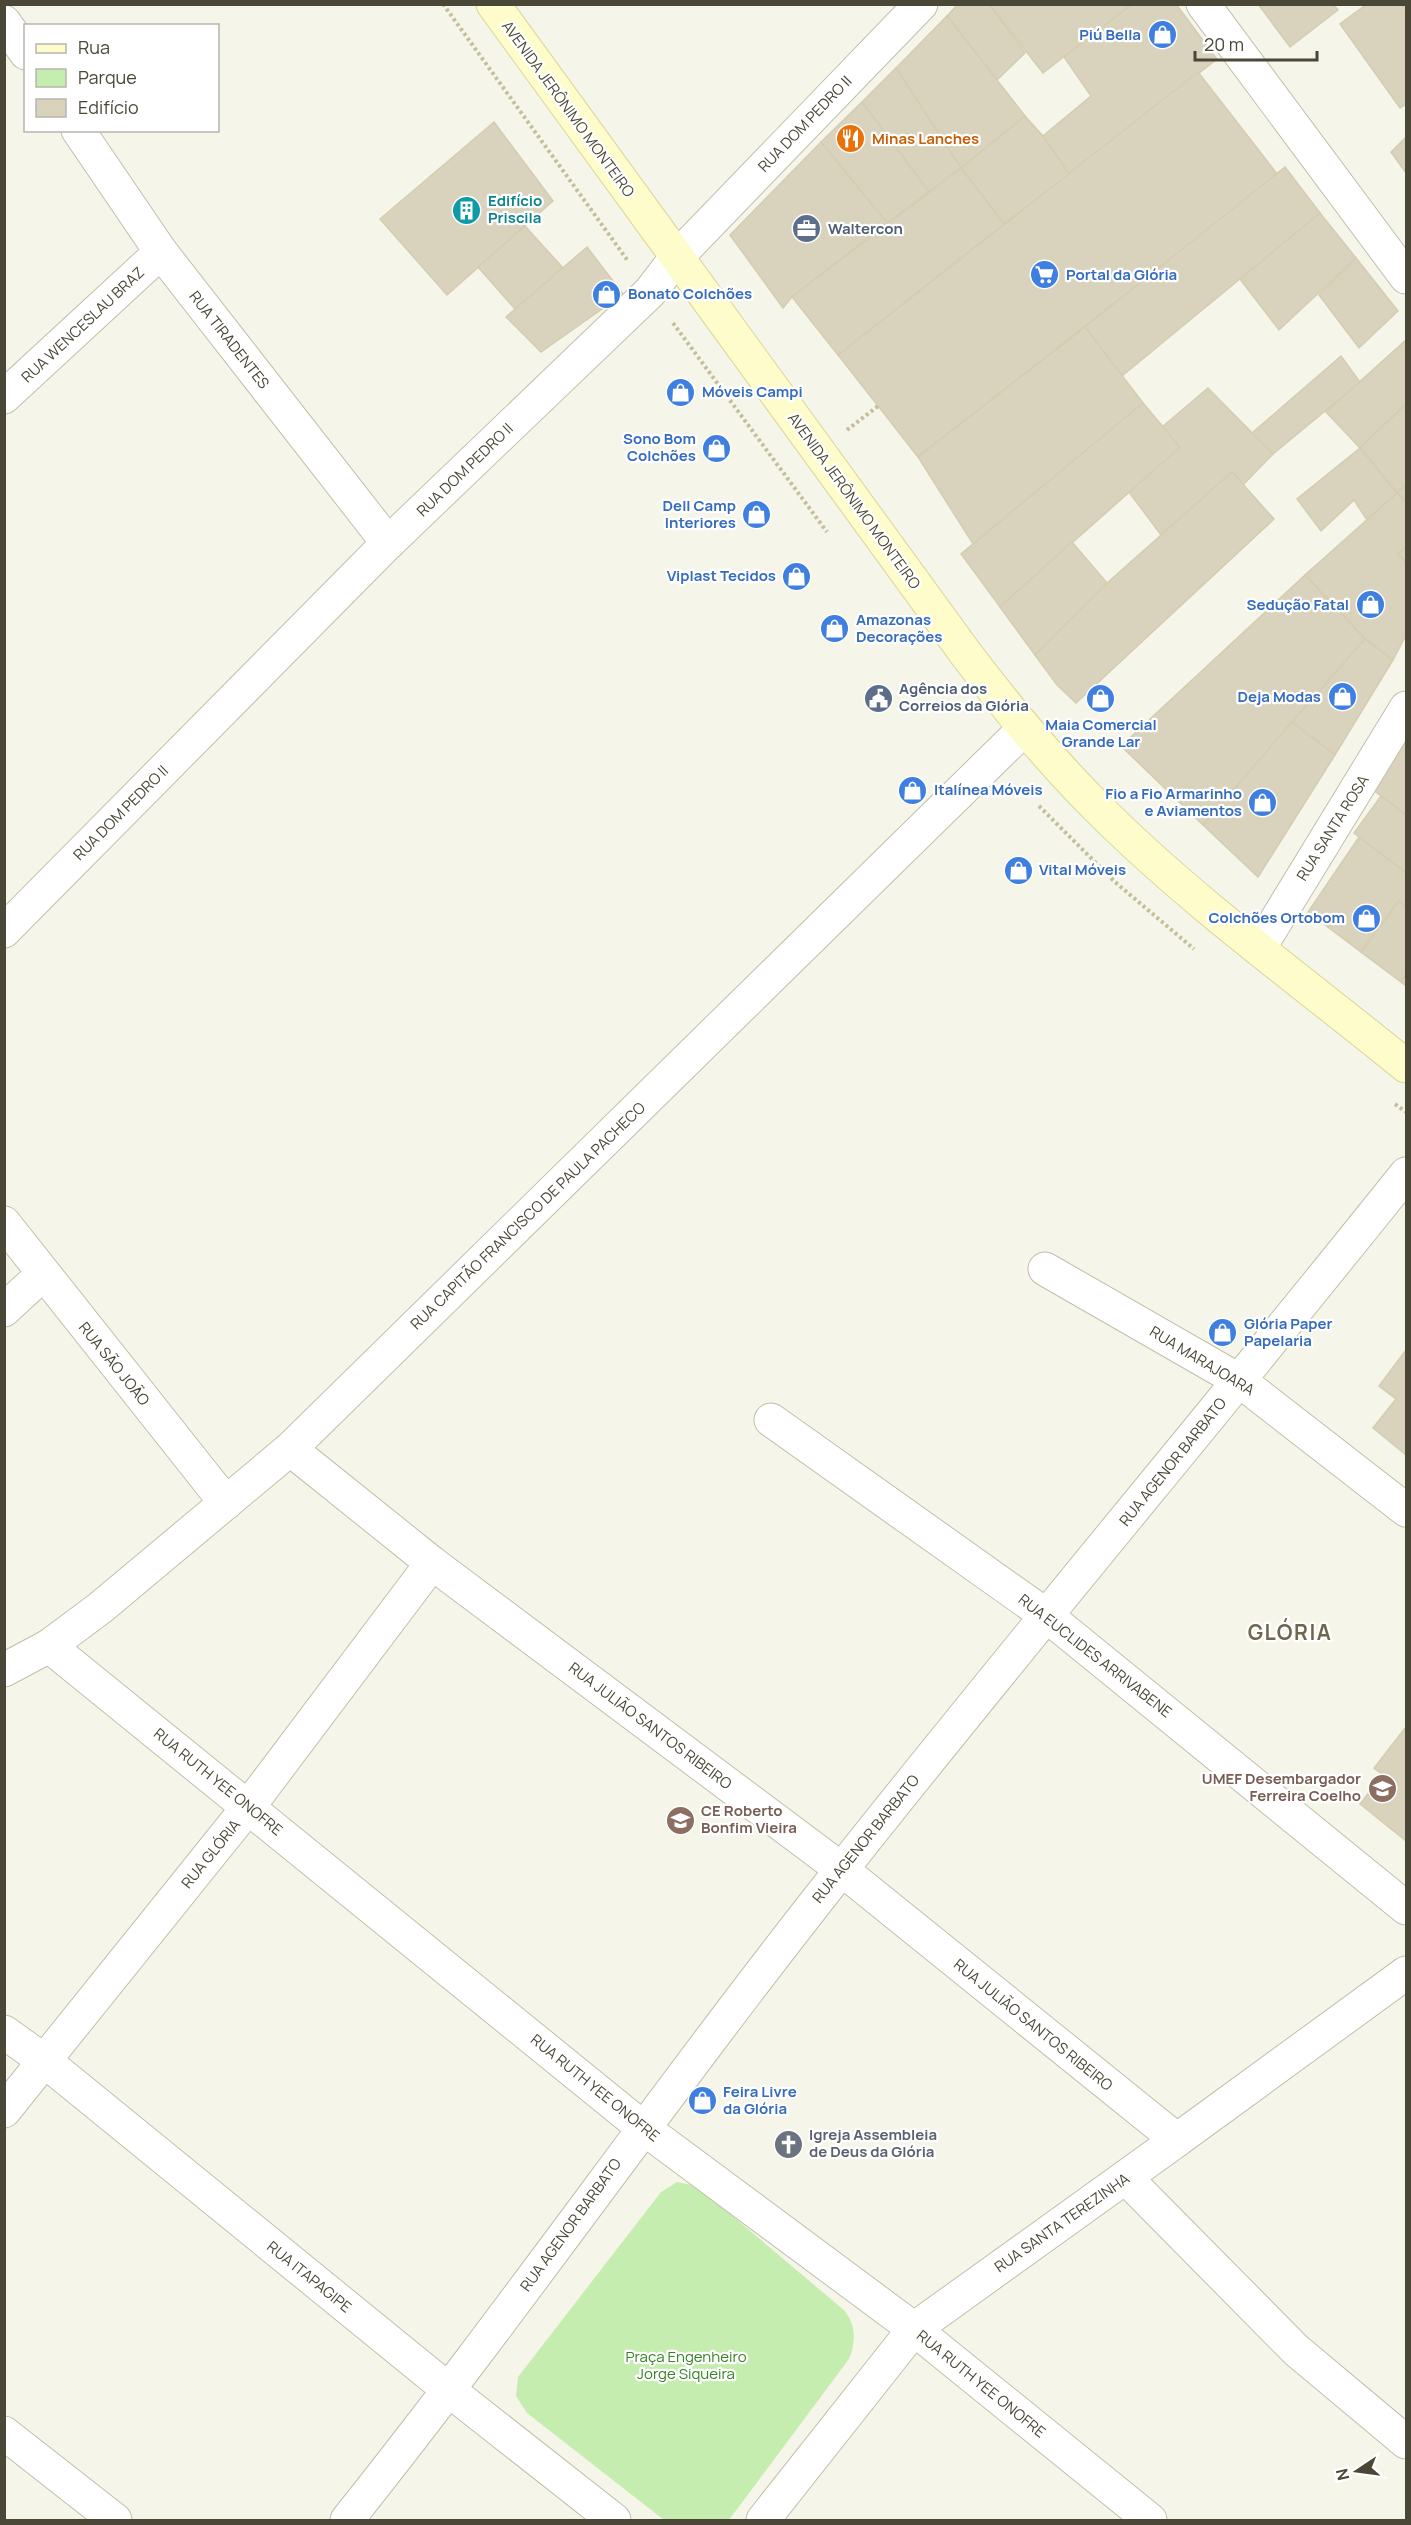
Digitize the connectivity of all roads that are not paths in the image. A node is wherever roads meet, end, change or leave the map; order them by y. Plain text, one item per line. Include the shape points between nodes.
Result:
1 (493, 4) edge
2 (921, 4) edge
3 (1203, 4) edge
4 (4, 22) edge
5 (24, 50) edge
6 (79, 132) edge
7 (161, 252) junction
8 (676, 258) junction
9 (1407, 277) edge
10 (4, 397) edge
11 (388, 543) junction
12 (1407, 708) edge
13 (1024, 729) junction
14 (4, 932) edge
15 (1260, 947) junction
16 (1407, 1066) edge
17 (1407, 1174) edge
18 (4, 1223) edge
19 (1045, 1269) dead end
20 (43, 1274) junction
21 (4, 1310) edge
22 (1240, 1381) junction
23 (771, 1420) dead end
24 (290, 1449) junction
25 (226, 1503) junction
26 (1407, 1510) edge
27 (432, 1563) junction
28 (1047, 1616) junction
29 (49, 1646) junction
30 (4, 1670) edge
31 (249, 1806) junction
32 (842, 1869) junction
33 (1407, 1908) edge
34 (1407, 1973) edge
35 (4, 2032) edge
36 (46, 2062) junction
37 (4, 2110) edge
38 (642, 2127) junction
39 (1176, 2140) junction
40 (1126, 2178) junction
41 (914, 2329) junction
42 (450, 2391) junction
43 (4, 2433) edge
44 (1407, 2442) edge
45 (116, 2520) edge
46 (347, 2520) edge
47 (614, 2520) edge
48 (763, 2520) edge
49 (1150, 2520) edge

1 - 8 main road, AVENIDA JERÔNIMO MONTEIRO
2 - 8 street, RUA DOM PEDRO II
3 - 9 street
4 - 5 street
6 - 7 street, RUA TIRADENTES
7 - 10 street, RUA WENCESLAU BRAZ
7 - 11 street, RUA TIRADENTES
8 - 11 street, RUA DOM PEDRO II via 650,292
8 - 13 main road, AVENIDA JERÔNIMO MONTEIRO
11 - 14 street, RUA DOM PEDRO II
12 - 15 street, RUA SANTA ROSA
13 - 15 main road, AVENIDA JERÔNIMO MONTEIRO via 1124,833
13 - 24 street, RUA CAPITÃO FRANCISCO DE PAULA PACHECO
15 - 16 main road, AVENIDA JERÔNIMO MONTEIRO
17 - 22 street, RUA AGENOR BARBATO
18 - 20 street, RUA SÃO JOÃO
19 - 22 street, RUA MARAJOARA
20 - 21 street
20 - 25 street, RUA SÃO JOÃO
22 - 26 street, RUA MARAJOARA
22 - 28 street, RUA AGENOR BARBATO
23 - 28 street, RUA EUCLIDES ARRIVABENE
24 - 25 street, RUA CAPITÃO FRANCISCO DE PAULA PACHECO
24 - 27 street, RUA JULIÃO SANTOS RIBEIRO
25 - 29 street, RUA CAPITÃO FRANCISCO DE PAULA PACHECO
27 - 31 street, RUA GLÓRIA
27 - 32 street, RUA JULIÃO SANTOS RIBEIRO
28 - 32 street, RUA AGENOR BARBATO
28 - 33 street, RUA EUCLIDES ARRIVABENE
29 - 30 street, RUA CAPITÃO FRANCISCO DE PAULA PACHECO
29 - 31 street, RUA RUTH YEE ONOFRE
31 - 36 street, RUA GLÓRIA
31 - 38 street, RUA RUTH YEE ONOFRE
32 - 38 street, RUA AGENOR BARBATO
32 - 39 street, RUA JULIÃO SANTOS RIBEIRO
34 - 39 street, RUA SANTA TEREZINHA
35 - 36 street, RUA ITAPAGIPE
36 - 37 street, RUA GLÓRIA
36 - 42 street, RUA ITAPAGIPE
38 - 41 street, RUA RUTH YEE ONOFRE
38 - 42 street, RUA AGENOR BARBATO
39 - 40 street, RUA SANTA TEREZINHA
40 - 41 street, RUA SANTA TEREZINHA
40 - 44 street via 1296,2350
41 - 48 street, RUA SANTA TEREZINHA
41 - 49 street, RUA RUTH YEE ONOFRE
42 - 46 street, RUA AGENOR BARBATO
42 - 47 street, RUA ITAPAGIPE
43 - 45 street

